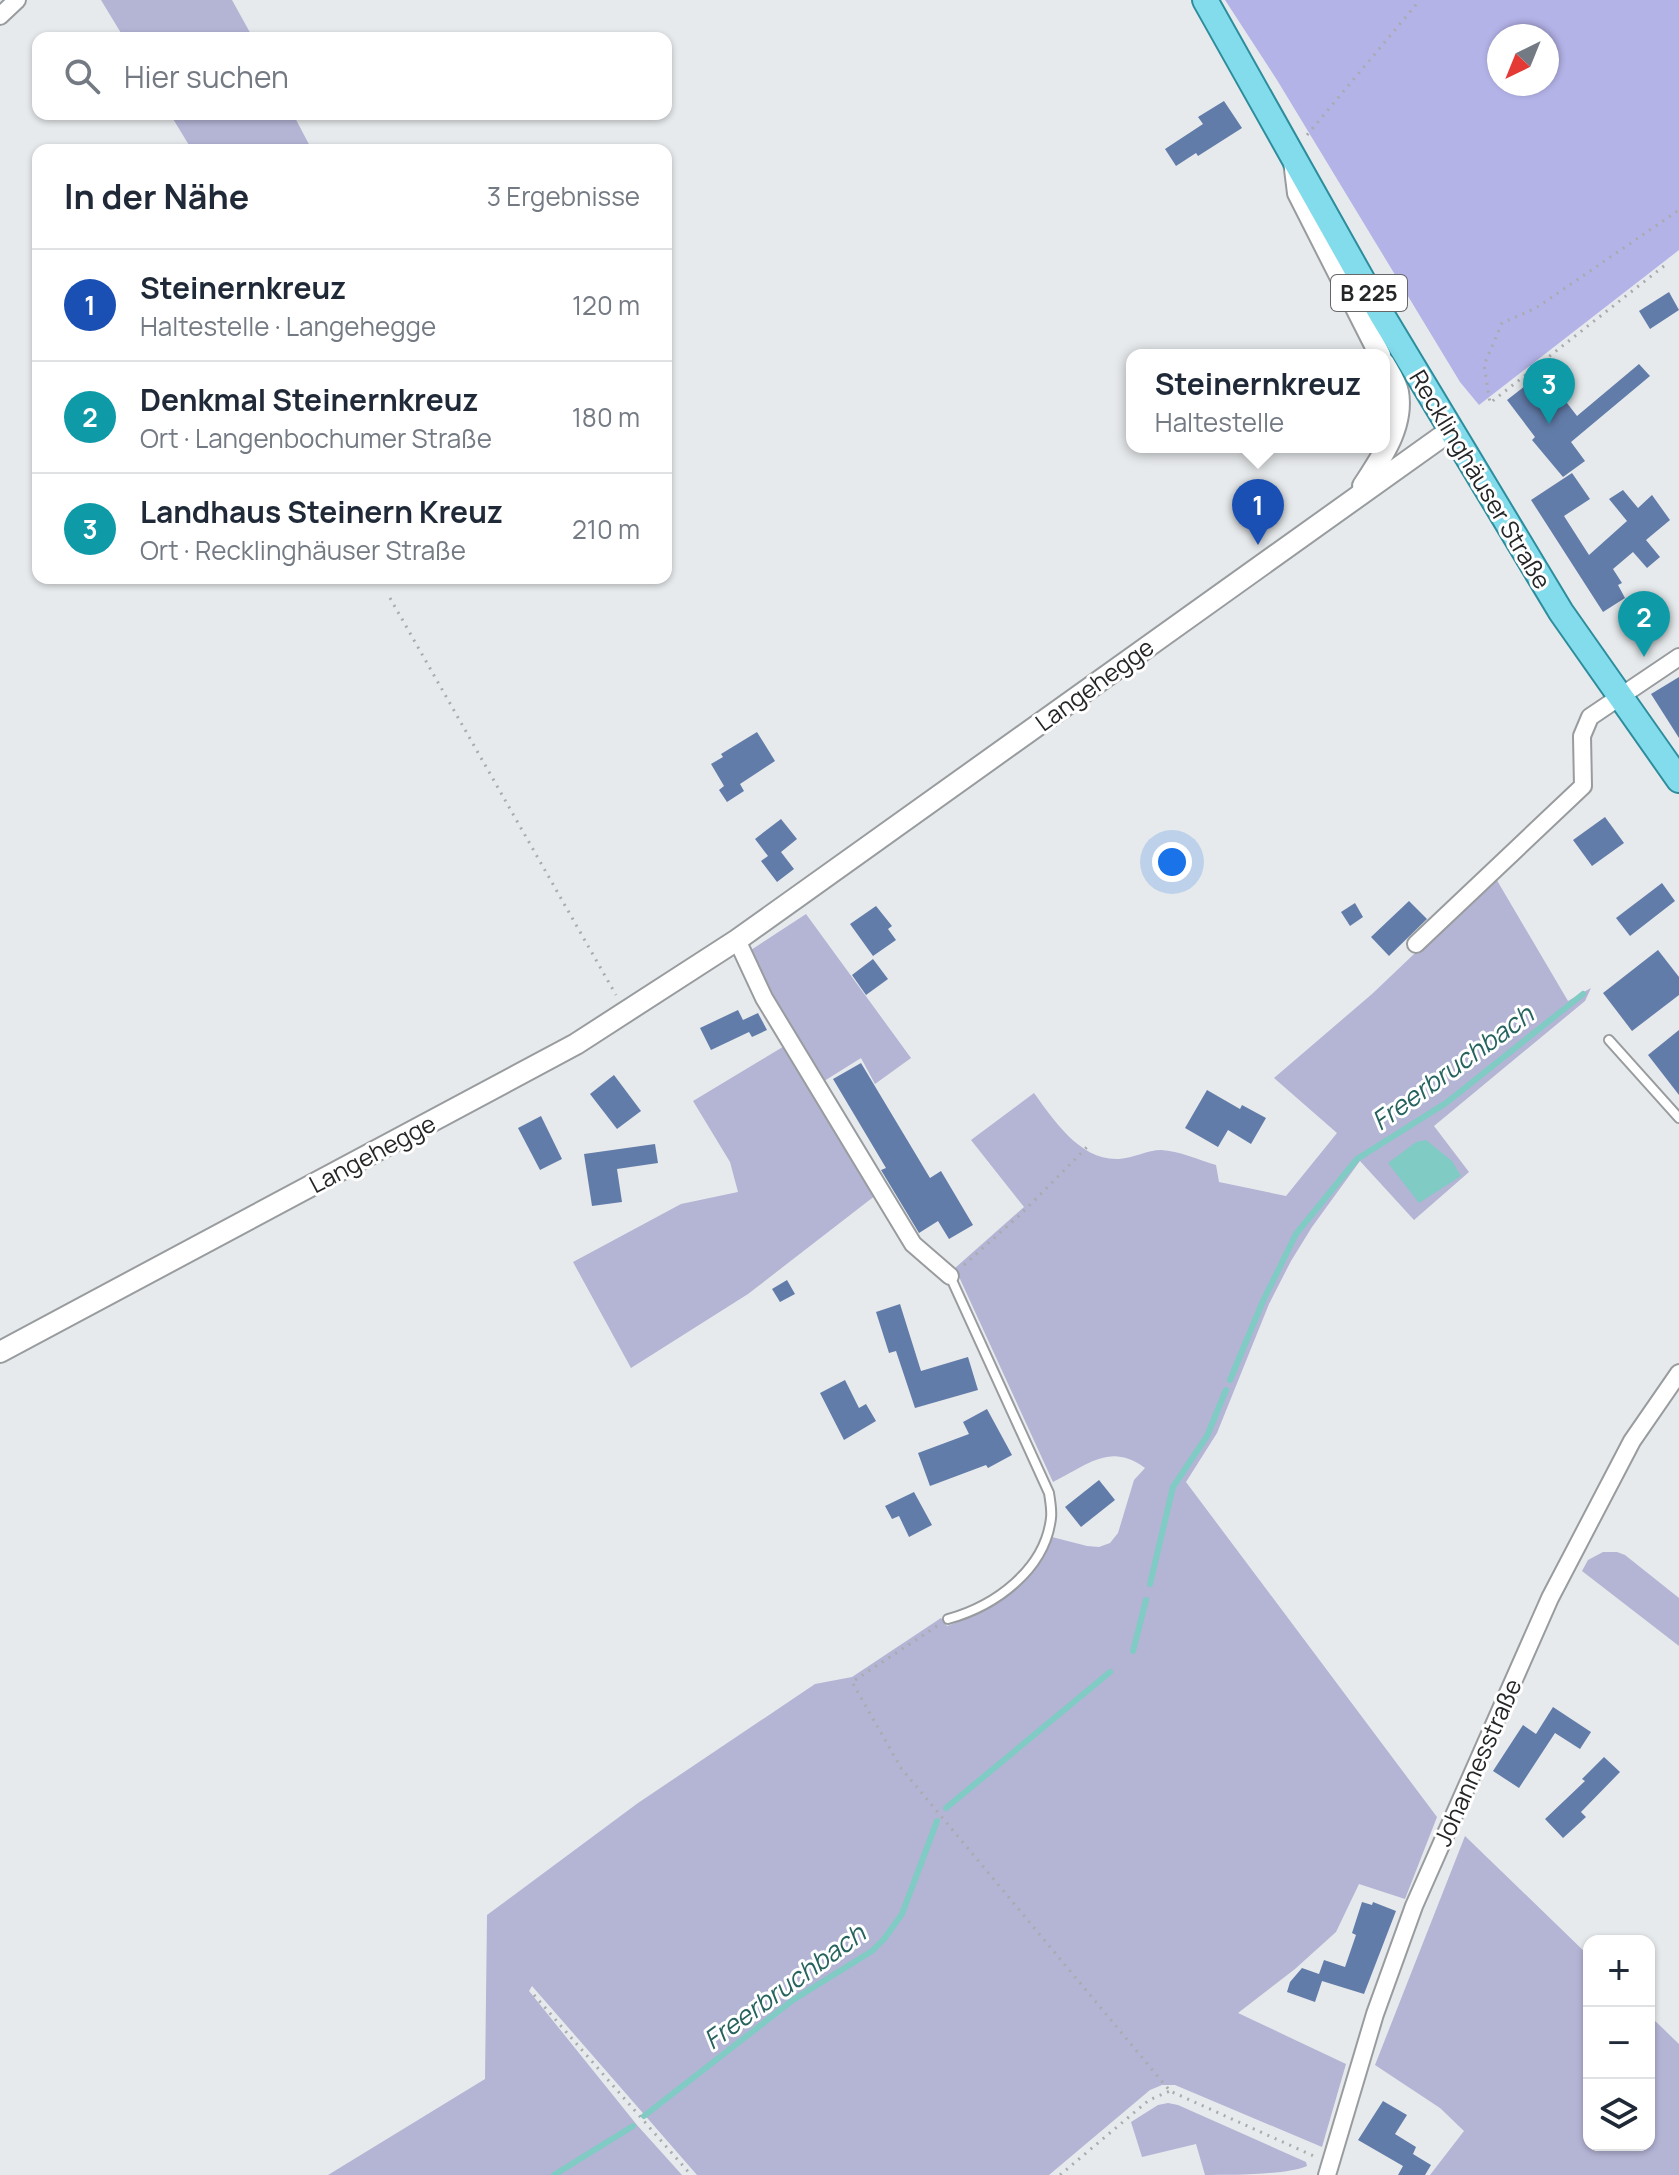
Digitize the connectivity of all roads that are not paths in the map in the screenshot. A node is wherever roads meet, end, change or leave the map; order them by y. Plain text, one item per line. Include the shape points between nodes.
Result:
1 (17, 0) edge
2 (1205, 0) edge
3 (0, 16) edge
4 (1293, 153) junction
5 (1377, 349) edge
6 (1390, 375) edge
7 (1451, 430) junction
8 (1390, 439) edge
9 (1384, 453) edge
10 (1357, 496) junction
11 (1679, 657) edge
12 (1618, 696) junction
13 (1679, 780) edge
14 (737, 940) junction
15 (1416, 944) dead end
16 (1609, 1040) dead end
17 (1679, 1118) edge
18 (950, 1276) joint
19 (0, 1352) edge
20 (1679, 1373) edge
21 (948, 1619) road end
22 (1329, 2169) edge

1 - 3 street
2 - 4 main road, Recklinghäuser Straße / B 225
4 - 5 street, B 225 via 1298,193
4 - 7 main road, Recklinghäuser Straße / B 225
6 - 8 street via 1399,413
7 - 10 street, Langehegge
7 - 12 main road, Recklinghäuser Straße / B 225
9 - 10 street
10 - 14 street, Langehegge
11 - 12 street
12 - 13 main road, Recklinghäuser Straße / B 225
12 - 15 street via 1590,717 1582,736 1583,786
14 - 18 street via 764,998 913,1244
14 - 19 street, Langehegge via 576,1044
16 - 17 lane
18 - 21 lane via 1049,1493 1051,1518 1040,1551 1010,1589 976,1611
20 - 22 street, Johannesstraße via 1632,1441 1550,1598 1430,1869 1375,2014

